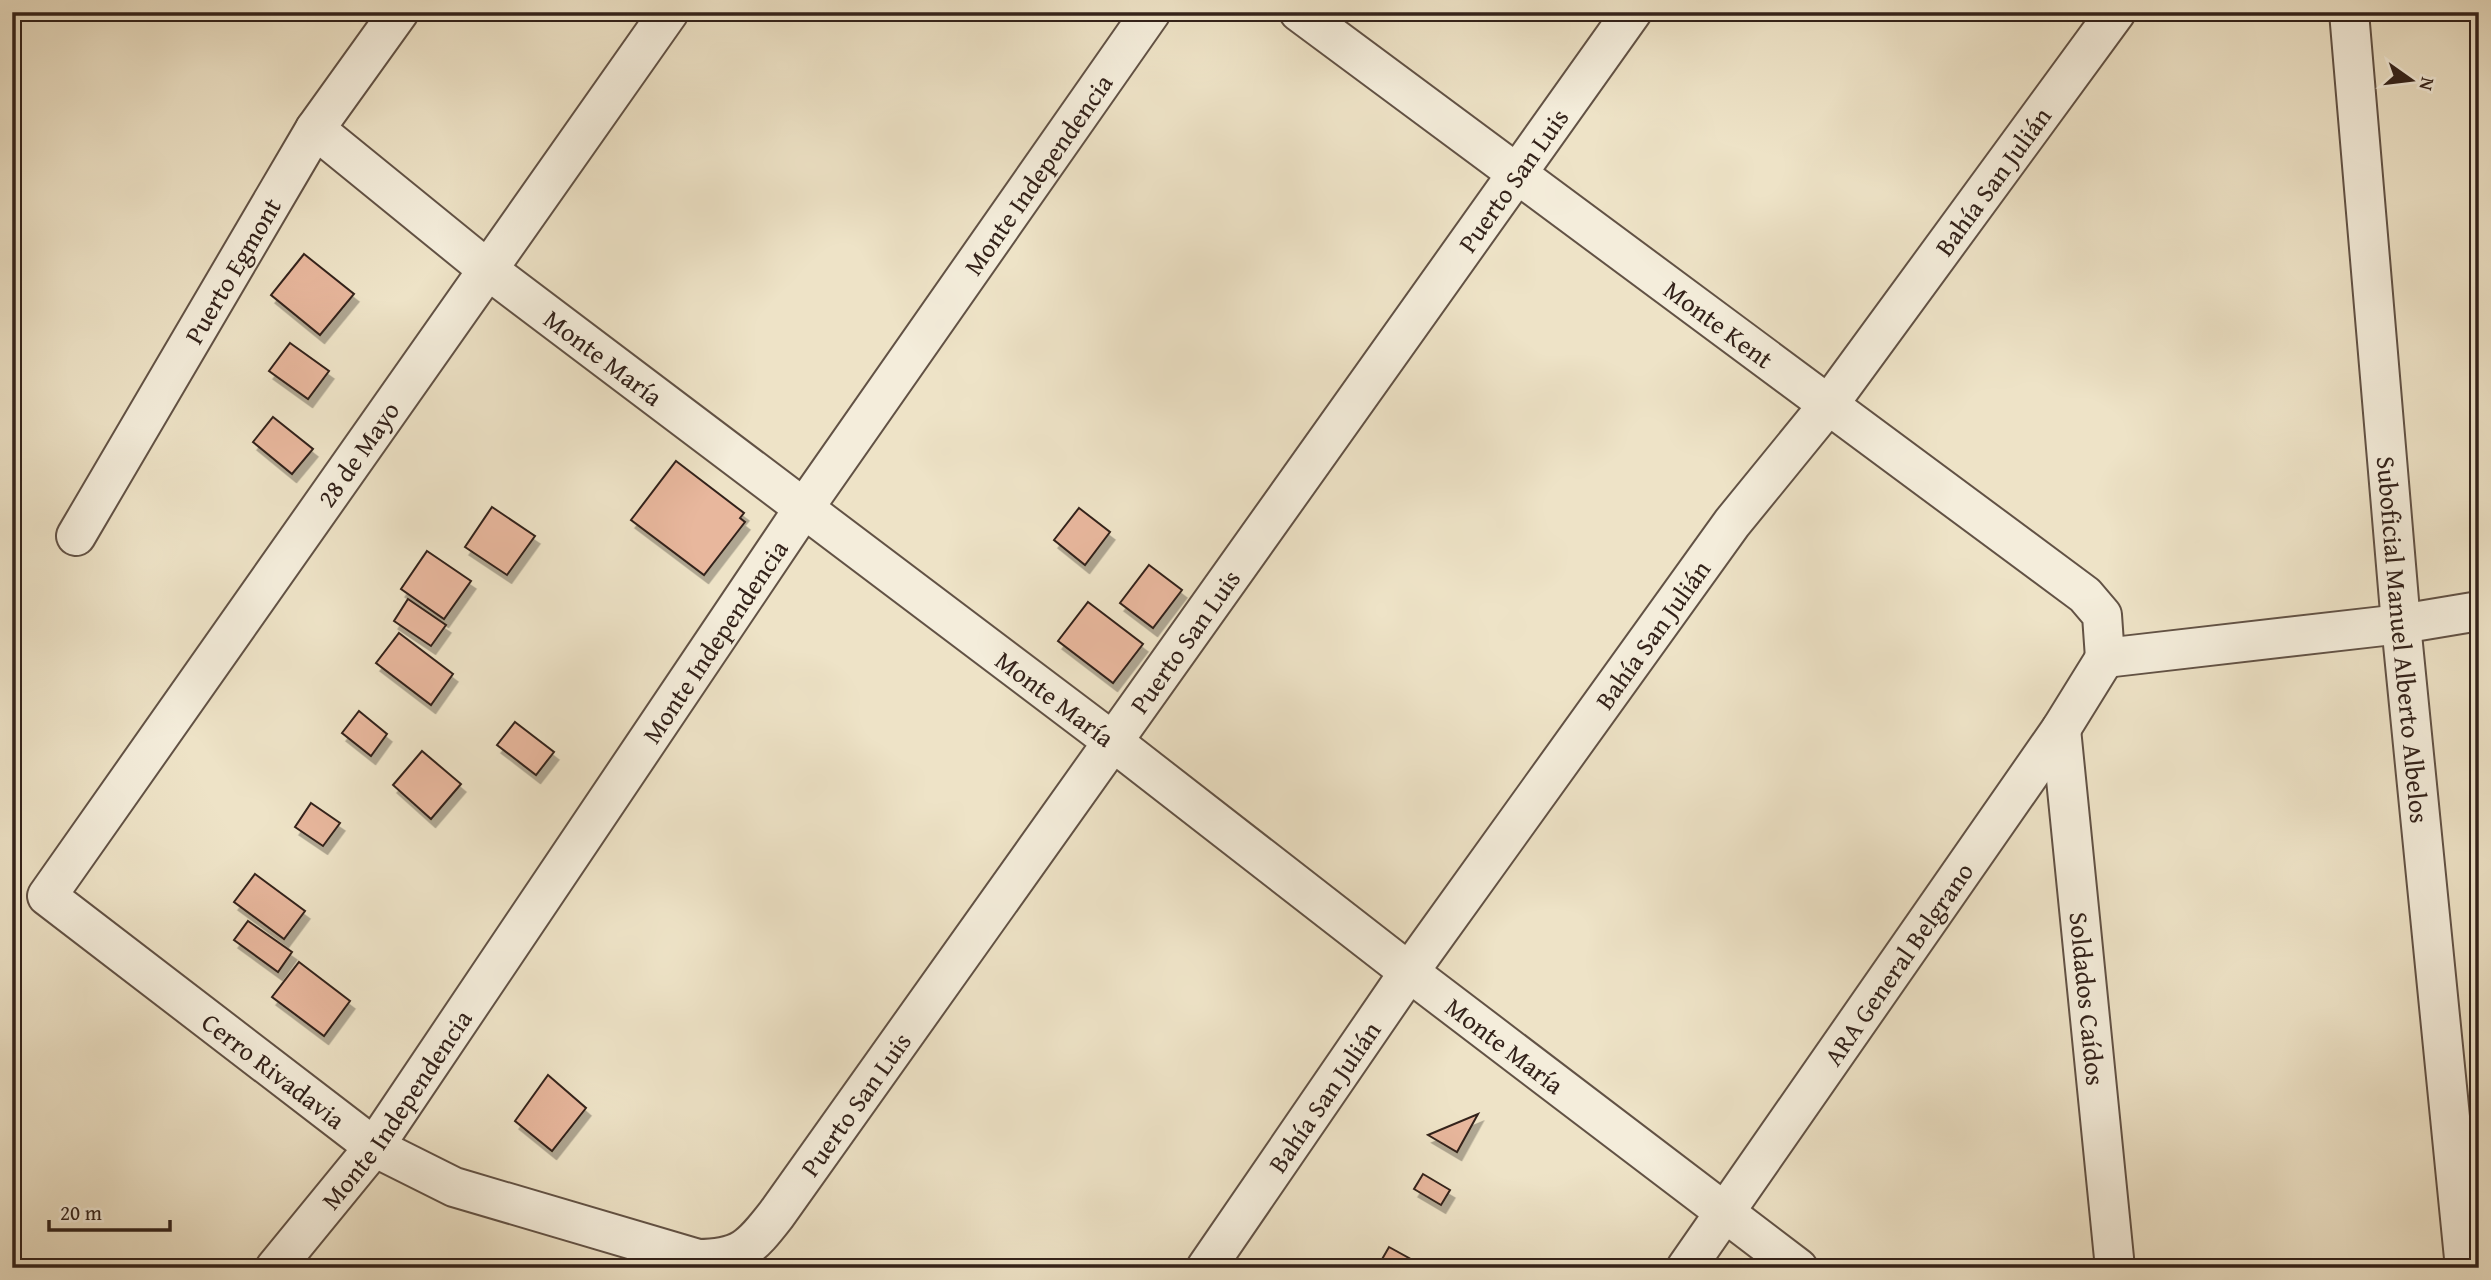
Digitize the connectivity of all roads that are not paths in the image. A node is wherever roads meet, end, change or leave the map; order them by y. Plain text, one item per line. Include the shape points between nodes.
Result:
1 (399, 12) edge
2 (669, 12) edge
3 (1151, 12) edge
4 (1298, 12) edge
5 (1632, 12) edge
6 (2116, 12) edge
7 (2349, 12) edge
8 (315, 130) junction
9 (1516, 173) junction
10 (488, 269) junction
11 (1829, 404) junction
12 (804, 508) junction
13 (76, 536) dead end
14 (2479, 611) edge
15 (2401, 624) junction
16 (2105, 658) junction
17 (2061, 729) junction
18 (1112, 741) junction
19 (47, 896) joint
20 (1409, 972) junction
21 (374, 1147) junction
22 (1724, 1212) junction
23 (723, 1259) joint
24 (2463, 1266) edge
25 (275, 1268) edge
26 (1206, 1268) edge
27 (1686, 1268) edge
28 (1798, 1268) edge
29 (2115, 1268) edge

1 - 8 street, Puerto Egmont
2 - 10 street, 28 de Mayo
3 - 12 street, Monte Independencia
4 - 9 street, Monte Kent
5 - 9 street, Puerto San Luis
6 - 11 street, Bahía San Julián
7 - 15 street, Suboficial Manuel Alberto Albelos
8 - 10 street, Monte María
8 - 13 street, Puerto Egmont
9 - 11 street, Monte Kent
9 - 18 street, Puerto San Luis
10 - 12 street, Monte María
10 - 19 street, 28 de Mayo
11 - 16 street, Monte Kent via 2085,594 2102,615
11 - 20 street, Bahía San Julián via 1732,523
12 - 18 street, Monte María
12 - 21 street, Monte Independencia
14 - 15 street
15 - 16 street
15 - 24 street, Suboficial Manuel Alberto Albelos
16 - 17 street, ARA General Belgrano
17 - 22 street, ARA General Belgrano
17 - 29 street, Soldados Caídos
18 - 20 street, Monte María
18 - 23 street, Puerto San Luis via 776,1215 754,1243
19 - 21 street, Cerro Rivadavia
20 - 22 street, Monte María
20 - 26 street, Bahía San Julián
21 - 23 street, Cerro Rivadavia via 454,1187 698,1259
21 - 25 street, Monte Independencia
22 - 27 street, ARA General Belgrano
22 - 28 street, Monte María

